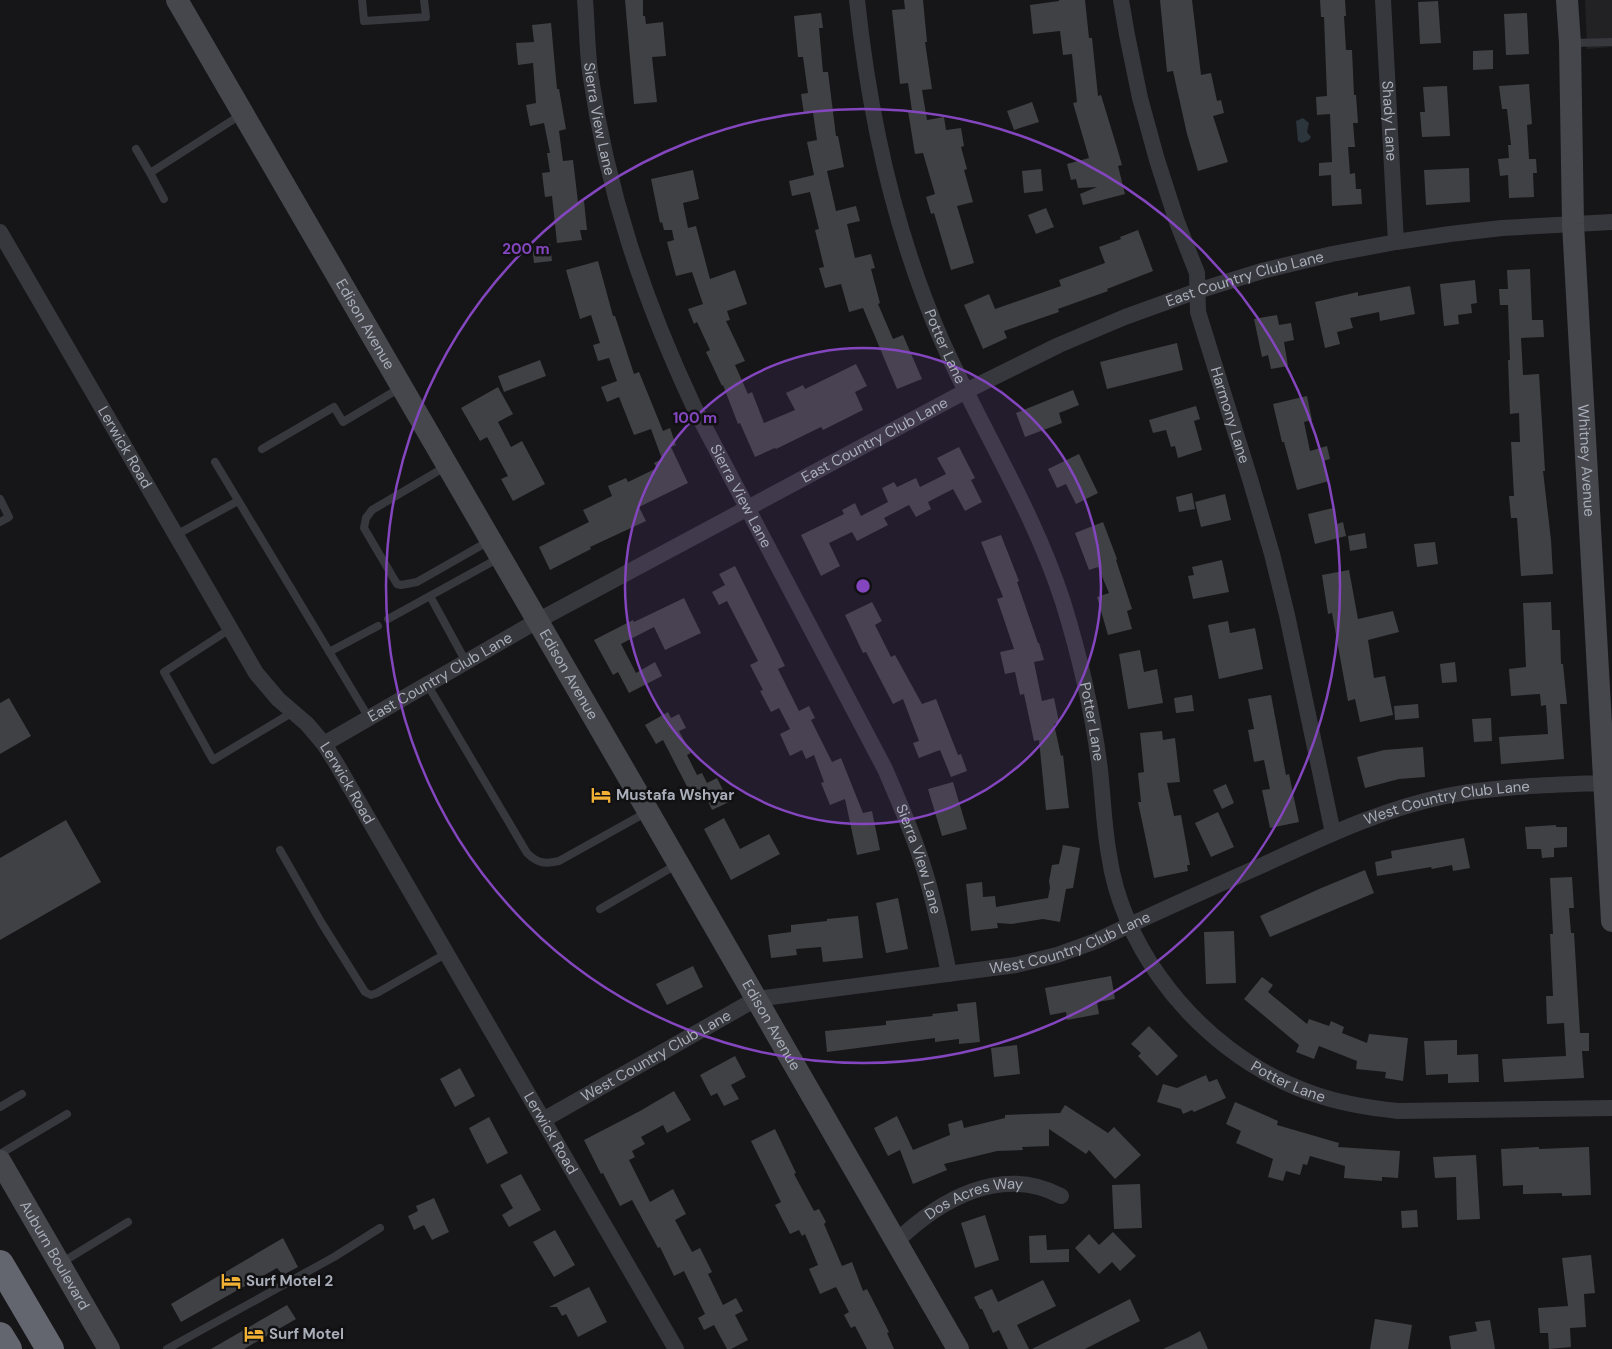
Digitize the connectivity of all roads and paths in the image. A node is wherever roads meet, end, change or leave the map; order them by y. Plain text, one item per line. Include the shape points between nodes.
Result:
1 (177, 0) edge
2 (362, 0) edge
3 (424, 0) edge
4 (585, 0) edge
5 (857, 0) edge
6 (1121, 0) edge
7 (1383, 0) edge
8 (1567, 0) edge
9 (1612, 42) edge
10 (1570, 43) junction
11 (244, 113) junction
12 (136, 149) dead end
13 (150, 173) junction
14 (164, 199) dead end
15 (1612, 222) edge
16 (1574, 224) junction
17 (0, 232) edge
18 (1396, 242) junction
19 (1197, 291) junction
20 (402, 387) junction
21 (966, 391) junction
22 (262, 449) dead end
23 (215, 462) dead end
24 (447, 466) junction
25 (0, 499) edge
26 (238, 501) junction
27 (748, 508) junction
28 (0, 522) edge
29 (176, 535) junction
30 (495, 549) junction
31 (430, 596) junction
32 (388, 618) dead end
33 (537, 621) junction
34 (378, 626) dead end
35 (230, 629) junction
36 (329, 652) junction
37 (466, 662) junction
38 (427, 684) junction
39 (293, 712) junction
40 (369, 718) junction
41 (324, 744) junction
42 (1604, 783) junction
43 (648, 811) junction
44 (1333, 833) junction
45 (280, 850) dead end
46 (678, 863) junction
47 (600, 909) dead end
48 (1612, 921) edge
49 (1130, 925) junction
50 (447, 953) junction
51 (949, 974) junction
52 (756, 999) junction
53 (22, 1094) dead end
54 (0, 1107) edge
55 (1612, 1108) edge
56 (67, 1114) dead end
57 (543, 1120) junction
58 (0, 1154) edge
59 (0, 1161) edge
60 (1061, 1196) dead end
61 (128, 1222) dead end
62 (380, 1228) dead end
63 (896, 1242) junction
64 (0, 1264) edge
65 (60, 1264) junction
66 (0, 1336) edge
67 (8, 1349) edge
68 (50, 1349) edge
69 (109, 1349) edge
70 (167, 1349) edge
71 (676, 1349) edge
72 (958, 1349) edge

1 - 11 street, Edison Avenue
2 - 3 lane via 364,21 426,17
4 - 27 street, Sierra View Lane via 590,70 599,127 627,238 670,355
5 - 21 street, Potter Lane via 872,107 909,253 930,313
6 - 19 street, Harmony Lane via 1140,98 1171,204 1197,273
7 - 18 street, Shady Lane
8 - 10 street, Whitney Avenue
9 - 10 lane
10 - 16 street, Whitney Avenue
11 - 13 lane
11 - 20 street, Edison Avenue
12 - 13 lane
13 - 14 lane
15 - 16 street, East Country Club Lane
16 - 18 street, East Country Club Lane via 1493,229
16 - 42 street, Whitney Avenue
17 - 29 street, Lerwick Road
18 - 19 street, East Country Club Lane via 1332,254
19 - 21 street, East Country Club Lane via 1059,345
19 - 44 street, Harmony Lane via 1198,312 1272,554
20 - 22 lane via 343,422 334,407
20 - 24 street, Edison Avenue
21 - 27 street, East Country Club Lane
21 - 49 street, Potter Lane via 1024,504 1062,600 1079,656 1091,713 1109,859
23 - 26 lane
24 - 30 street, Edison Avenue
24 - 30 lane via 372,510 364,528 397,584 417,582
25 - 28 lane via 9,517
26 - 29 lane
26 - 36 lane
27 - 33 street, East Country Club Lane
27 - 51 street, Sierra View Lane via 869,736 907,818 934,904
29 - 35 street, Lerwick Road
30 - 31 lane
30 - 33 street, Edison Avenue
31 - 32 lane
31 - 37 lane
33 - 37 street, East Country Club Lane
33 - 43 street, Edison Avenue
34 - 36 lane
35 - 39 street, Lerwick Road via 262,682
35 - 39 lane via 164,672 213,760
36 - 40 lane
37 - 38 street, East Country Club Lane
38 - 40 street, East Country Club Lane
38 - 43 lane via 534,860 548,864 559,861
39 - 41 street, Lerwick Road
40 - 41 street, East Country Club Lane
41 - 50 street, Lerwick Road
42 - 44 street, West Country Club Lane via 1521,786 1446,796 1409,805
42 - 48 street, Whitney Avenue
43 - 46 street, Edison Avenue
44 - 49 street, West Country Club Lane
45 - 50 lane via 365,992 377,993
46 - 47 lane
46 - 52 street, Edison Avenue
49 - 51 street, West Country Club Lane via 1057,955 1016,965
49 - 55 street, Potter Lane via 1158,975 1201,1025 1253,1065 1313,1094 1366,1108 1398,1111
50 - 57 street, Lerwick Road
51 - 52 street, West Country Club Lane
52 - 57 street, West Country Club Lane
52 - 63 street, Edison Avenue
53 - 54 lane
56 - 58 lane
57 - 71 street, Lerwick Road
59 - 65 street, Auburn Boulevard
60 - 63 street, Dos Acres Way via 1038,1186 1020,1183 990,1186 954,1199 932,1212
61 - 65 lane
62 - 70 lane
63 - 72 street, Edison Avenue
64 - 68 highway
65 - 69 street, Auburn Boulevard
66 - 67 highway

